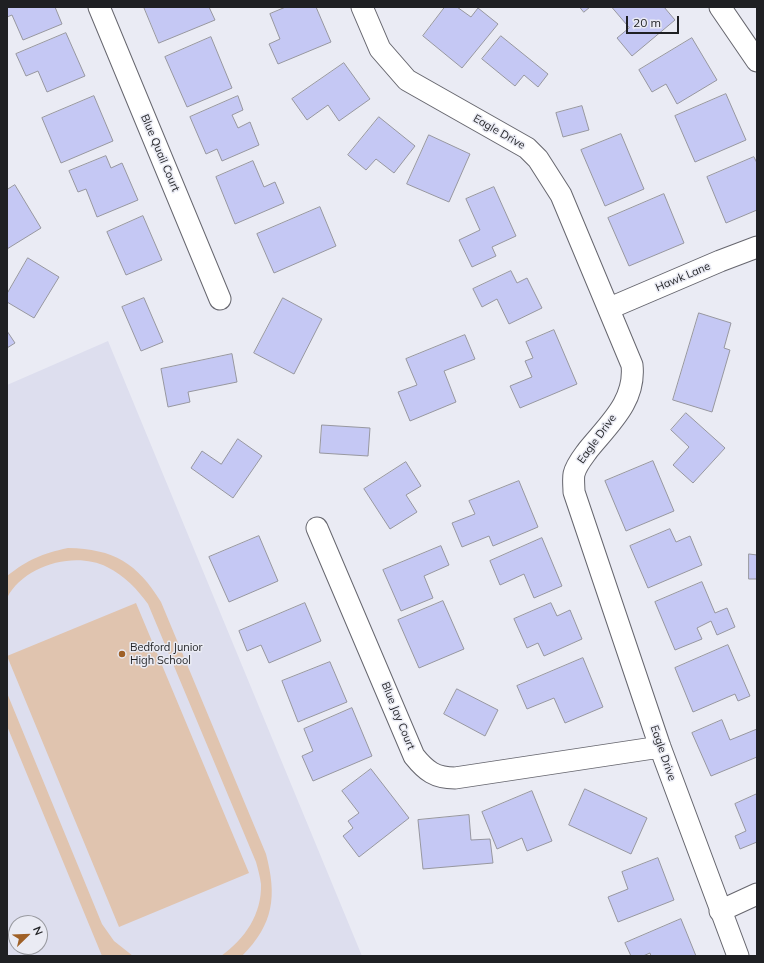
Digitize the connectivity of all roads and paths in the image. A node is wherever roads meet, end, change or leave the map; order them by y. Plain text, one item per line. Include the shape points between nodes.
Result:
1 (99, 7) edge
2 (362, 7) edge
3 (720, 7) edge
4 (757, 61) edge
5 (757, 247) edge
6 (220, 300) dead end
7 (610, 308) junction
8 (317, 528) dead end
9 (660, 747) junction
10 (757, 894) edge
11 (720, 911) junction
12 (738, 956) edge

1 - 6 street, Blue Quail Court
2 - 7 street, Eagle Drive via 380,49 407,80 527,148 538,159 561,195
3 - 4 street
5 - 7 street, Hawk Lane via 720,260
7 - 9 street, Eagle Drive via 632,365 633,378 630,393 623,406 581,460 574,474 574,492
8 - 9 street, Blue Jay Court via 414,756 424,769 443,778 455,778
9 - 11 street, Eagle Drive
10 - 11 street
11 - 12 street, Eagle Drive

